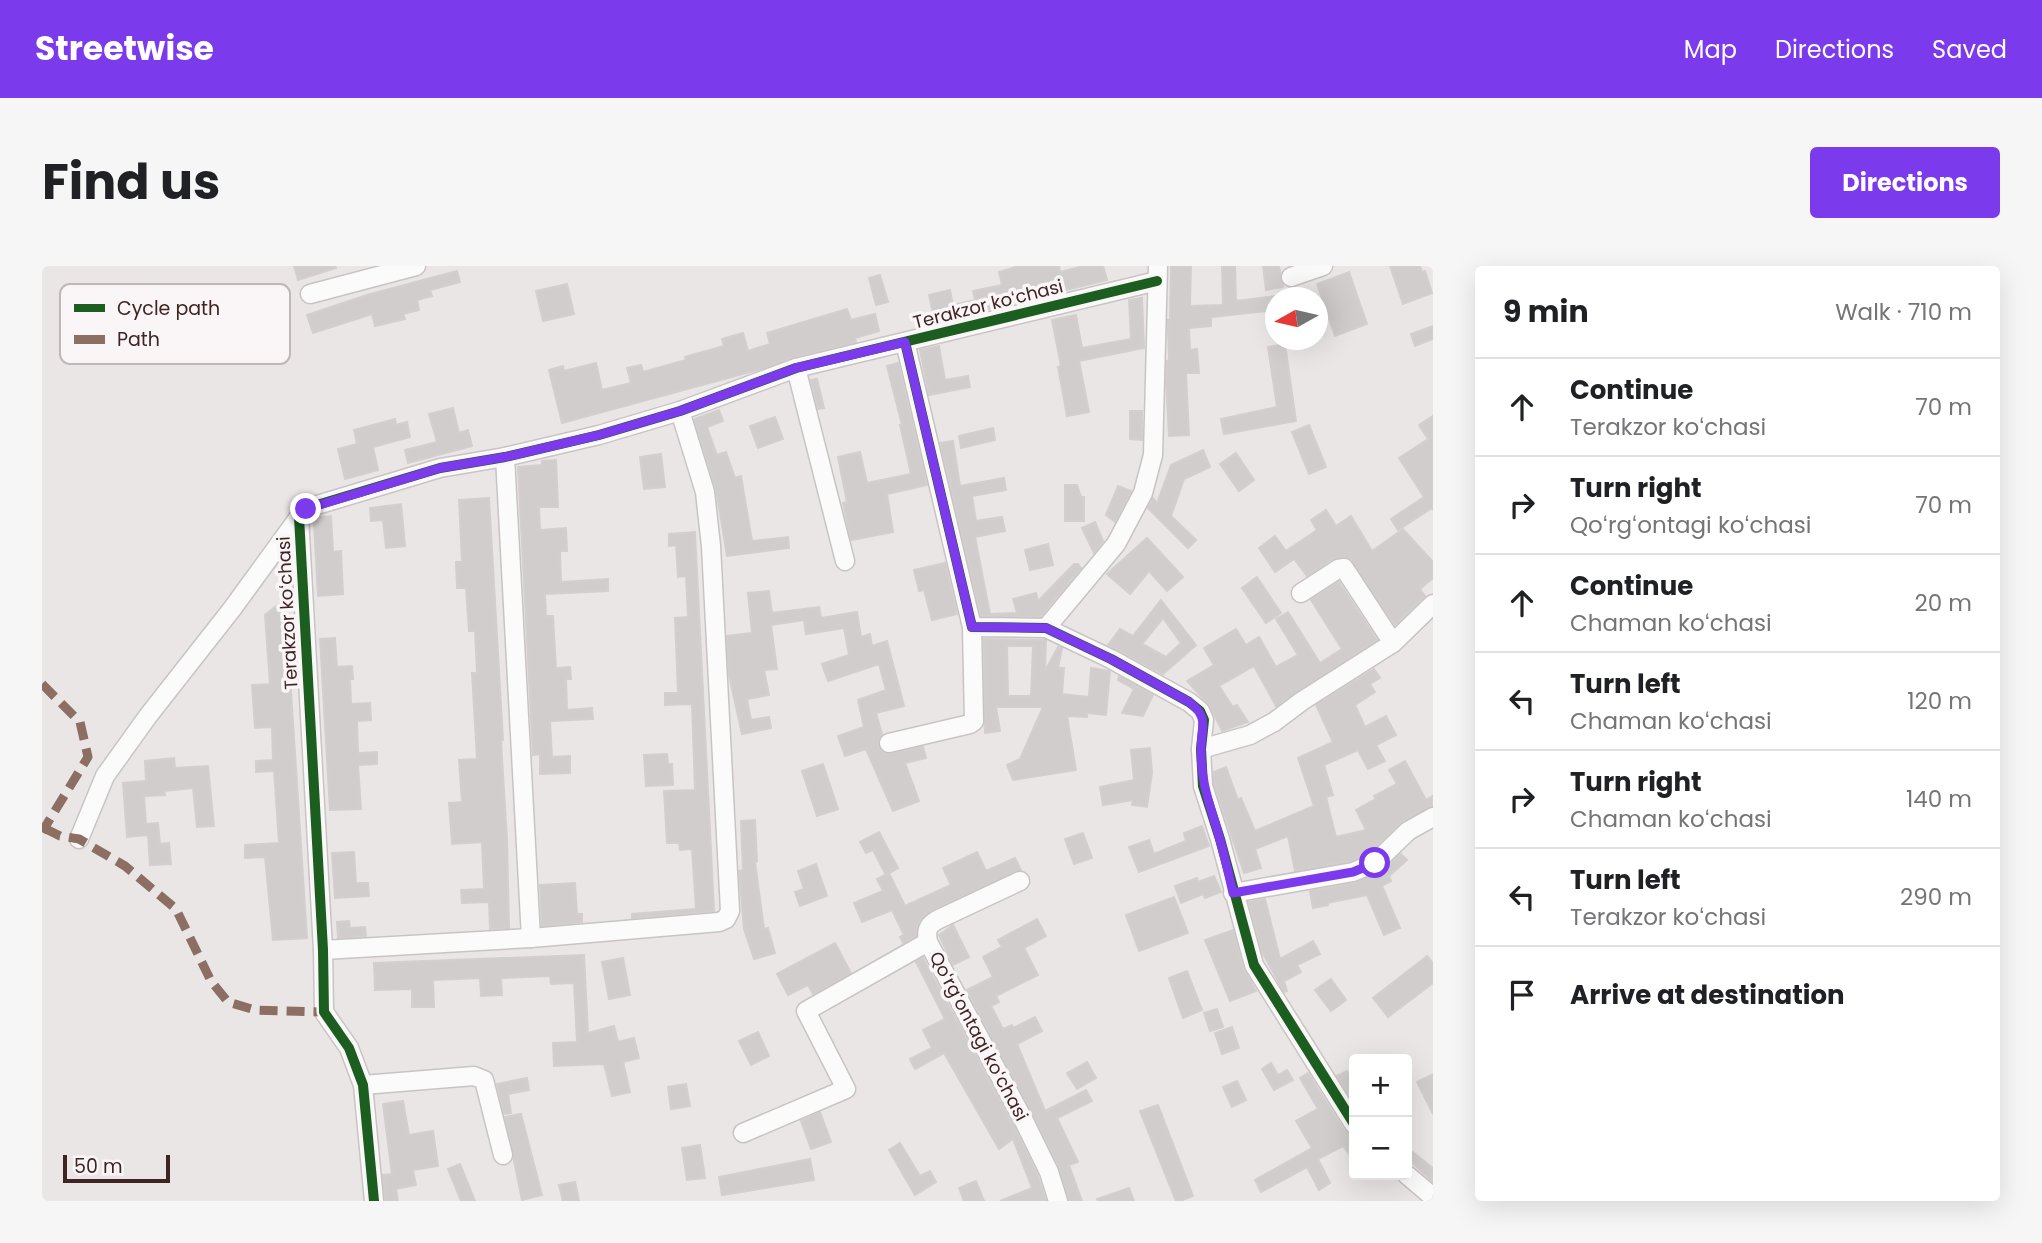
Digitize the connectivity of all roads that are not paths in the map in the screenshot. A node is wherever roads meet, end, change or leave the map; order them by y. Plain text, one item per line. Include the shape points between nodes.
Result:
1 (416, 266) edge
2 (1323, 266) edge
3 (1157, 274) edge
4 (1291, 277) dead end
5 (310, 294) dead end
6 (905, 342) junction
7 (796, 368) junction
8 (680, 411) junction
9 (505, 457) junction
10 (299, 517) junction
11 (845, 561) dead end
12 (1301, 593) dead end
13 (1433, 604) edge
14 (972, 627) junction
15 (1046, 628) junction
16 (1392, 643) junction
17 (889, 743) dead end
18 (1201, 749) junction
19 (1433, 817) edge
20 (79, 839) dead end
21 (1020, 881) dead end
22 (1233, 893) junction
23 (531, 938) junction
24 (928, 942) junction
25 (323, 950) junction
26 (363, 1085) junction
27 (1350, 1117) edge
28 (743, 1133) dead end
29 (503, 1155) dead end
30 (1412, 1179) edge
31 (1433, 1197) edge
32 (374, 1201) edge
33 (1058, 1201) edge

1 - 5 street
2 - 4 street
3 - 6 street, Terakzor koʻchasi
3 - 15 street via 1153,454 1143,494 1116,544
6 - 7 street, Terakzor koʻchasi
6 - 14 street
7 - 8 street, Terakzor koʻchasi
7 - 11 street
8 - 9 street, Terakzor koʻchasi
8 - 23 street via 705,492 711,546 730,911 719,922
9 - 10 street, Terakzor koʻchasi via 440,468 317,505
9 - 23 street
10 - 20 street via 105,776
10 - 25 street, Terakzor koʻchasi
12 - 16 street via 1344,568
13 - 16 street
14 - 15 street
14 - 17 street via 974,721
15 - 18 street via 1200,710 1204,720
16 - 18 street via 1274,722 1250,735
18 - 22 street via 1203,786
19 - 22 street via 1408,831 1375,863 1353,872
21 - 24 street, Qoʻrgʻontagi koʻchasi via 929,925
22 - 27 street via 1254,965
23 - 25 street
24 - 28 street via 806,1011 846,1089
24 - 33 street, Qoʻrgʻontagi koʻchasi via 1024,1121
25 - 26 street, Terakzor koʻchasi via 324,1012 349,1048
26 - 29 street via 474,1076 484,1080
26 - 32 street
30 - 31 street

